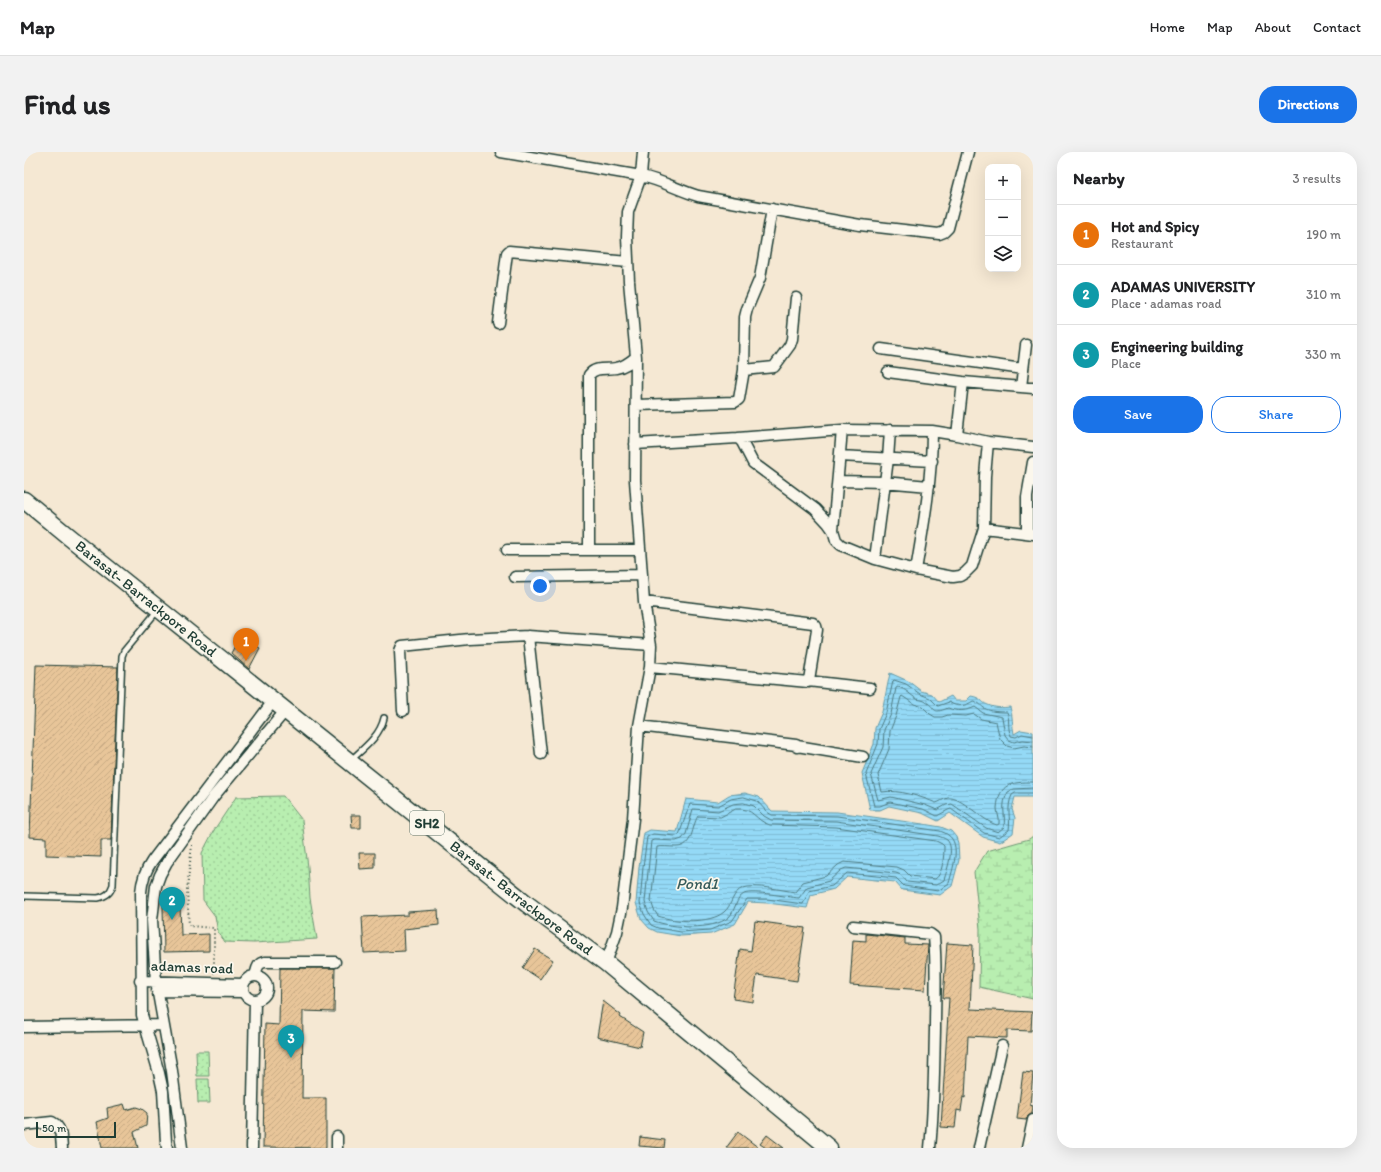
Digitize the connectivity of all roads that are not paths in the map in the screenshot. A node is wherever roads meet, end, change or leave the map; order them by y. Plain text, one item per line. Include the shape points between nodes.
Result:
1 (501, 152) edge
2 (643, 152) edge
3 (968, 152) edge
4 (641, 176) junction
5 (772, 209) junction
6 (628, 262) junction
7 (796, 298) dead end
8 (498, 322) dead end
9 (1026, 345) dead end
10 (881, 349) dead end
11 (636, 357) junction
12 (1023, 369) junction
13 (744, 370) junction
14 (888, 372) dead end
15 (963, 382) junction
16 (1021, 387) junction
17 (1033, 388) edge
18 (636, 405) junction
19 (842, 430) junction
20 (890, 430) junction
21 (932, 431) junction
22 (957, 435) junction
23 (738, 438) junction
24 (988, 442) junction
25 (635, 444) junction
26 (1033, 447) edge
27 (840, 456) junction
28 (888, 459) junction
29 (932, 462) junction
30 (1033, 462) edge
31 (838, 480) junction
32 (884, 482) junction
33 (929, 486) junction
34 (24, 500) edge
35 (984, 528) junction
36 (833, 530) junction
37 (1030, 534) edge
38 (589, 549) junction
39 (507, 550) dead end
40 (639, 550) junction
41 (875, 559) junction
42 (916, 570) junction
43 (642, 575) junction
44 (515, 577) dead end
45 (644, 602) junction
46 (159, 609) junction
47 (528, 636) junction
48 (651, 645) junction
49 (650, 667) junction
50 (808, 681) junction
51 (870, 688) dead end
52 (280, 705) junction
53 (403, 712) dead end
54 (384, 718) dead end
55 (639, 726) junction
56 (541, 754) dead end
57 (863, 757) dead end
58 (350, 761) junction
59 (24, 896) edge
60 (853, 926) dead end
61 (335, 962) dead end
62 (606, 963) junction
63 (255, 976) junction
64 (140, 980) junction
65 (156, 986) junction
66 (243, 988) junction
67 (255, 1001) junction
68 (146, 1025) junction
69 (163, 1025) junction
70 (24, 1027) edge
71 (1002, 1046) dead end
72 (1033, 1120) edge
73 (24, 1125) edge
74 (337, 1137) dead end
75 (167, 1145) edge
76 (181, 1145) edge
77 (62, 1148) edge
78 (252, 1148) edge
79 (337, 1148) edge
80 (829, 1148) edge
81 (930, 1148) edge
82 (979, 1148) edge
83 (1027, 1148) edge

1 - 4 street
2 - 4 street
3 - 5 street via 948,228 939,234 860,225
4 - 5 street via 698,196
4 - 6 street via 628,212
5 - 13 street via 760,278 745,317
6 - 8 street via 509,251 506,253
6 - 11 street
7 - 13 street via 792,339 777,365 771,368
9 - 12 street
10 - 12 street
11 - 18 street
11 - 38 street via 626,365 596,369 589,375
12 - 16 street
13 - 18 street via 739,400 735,402
14 - 15 street
15 - 16 street
15 - 22 street
16 - 17 street
18 - 25 street
19 - 20 street
19 - 23 street
19 - 27 street
20 - 21 street
20 - 28 street
21 - 22 street
21 - 29 street
22 - 24 street
23 - 25 street
23 - 36 street via 753,463 808,502
24 - 26 street
24 - 35 street
25 - 40 street
27 - 28 street
27 - 31 street
28 - 29 street
28 - 32 street
29 - 33 street
30 - 37 street via 1028,497
31 - 32 street
31 - 36 street
32 - 33 street
32 - 41 street
33 - 42 street
34 - 46 main road, Barasat- Barrackpore Road / SH2
35 - 37 street
35 - 42 street via 972,566 966,573 953,577
36 - 41 street via 836,540 841,544
38 - 39 street
38 - 40 street
40 - 43 street
41 - 42 street
43 - 44 street
43 - 45 street
45 - 48 street
45 - 50 street via 813,624 817,630
46 - 52 main road, Barasat- Barrackpore Road / SH2
46 - 59 lane via 122,656 111,891 106,896 98,898
47 - 48 street
47 - 53 street via 477,638 402,646 400,651
47 - 56 street
48 - 49 street
49 - 50 street
49 - 55 street
50 - 51 street
52 - 58 main road, Barasat- Barrackpore Road / SH2
52 - 64 street via 146,870 141,892
52 - 65 street via 160,875 154,896 152,920
54 - 58 lane via 378,733
55 - 57 street via 721,735
55 - 62 street via 633,819 622,908
58 - 62 main road, Barasat- Barrackpore Road / SH2 via 527,904
60 - 81 street via 934,936 934,1068
61 - 63 street via 261,962
62 - 80 main road, Barasat- Barrackpore Road / SH2
63 - 66 street via 248,978
63 - 67 street via 263,978 267,985 267,992
64 - 65 street, adamas road
64 - 68 street via 142,1015
65 - 66 street, adamas road
65 - 69 street
66 - 67 street via 248,998
67 - 78 street
68 - 69 street
68 - 70 street
68 - 75 street via 163,1091
69 - 76 street via 175,1091
71 - 82 street
72 - 83 street
73 - 77 street via 52,1122 60,1133
74 - 79 street
75 - 76 street

